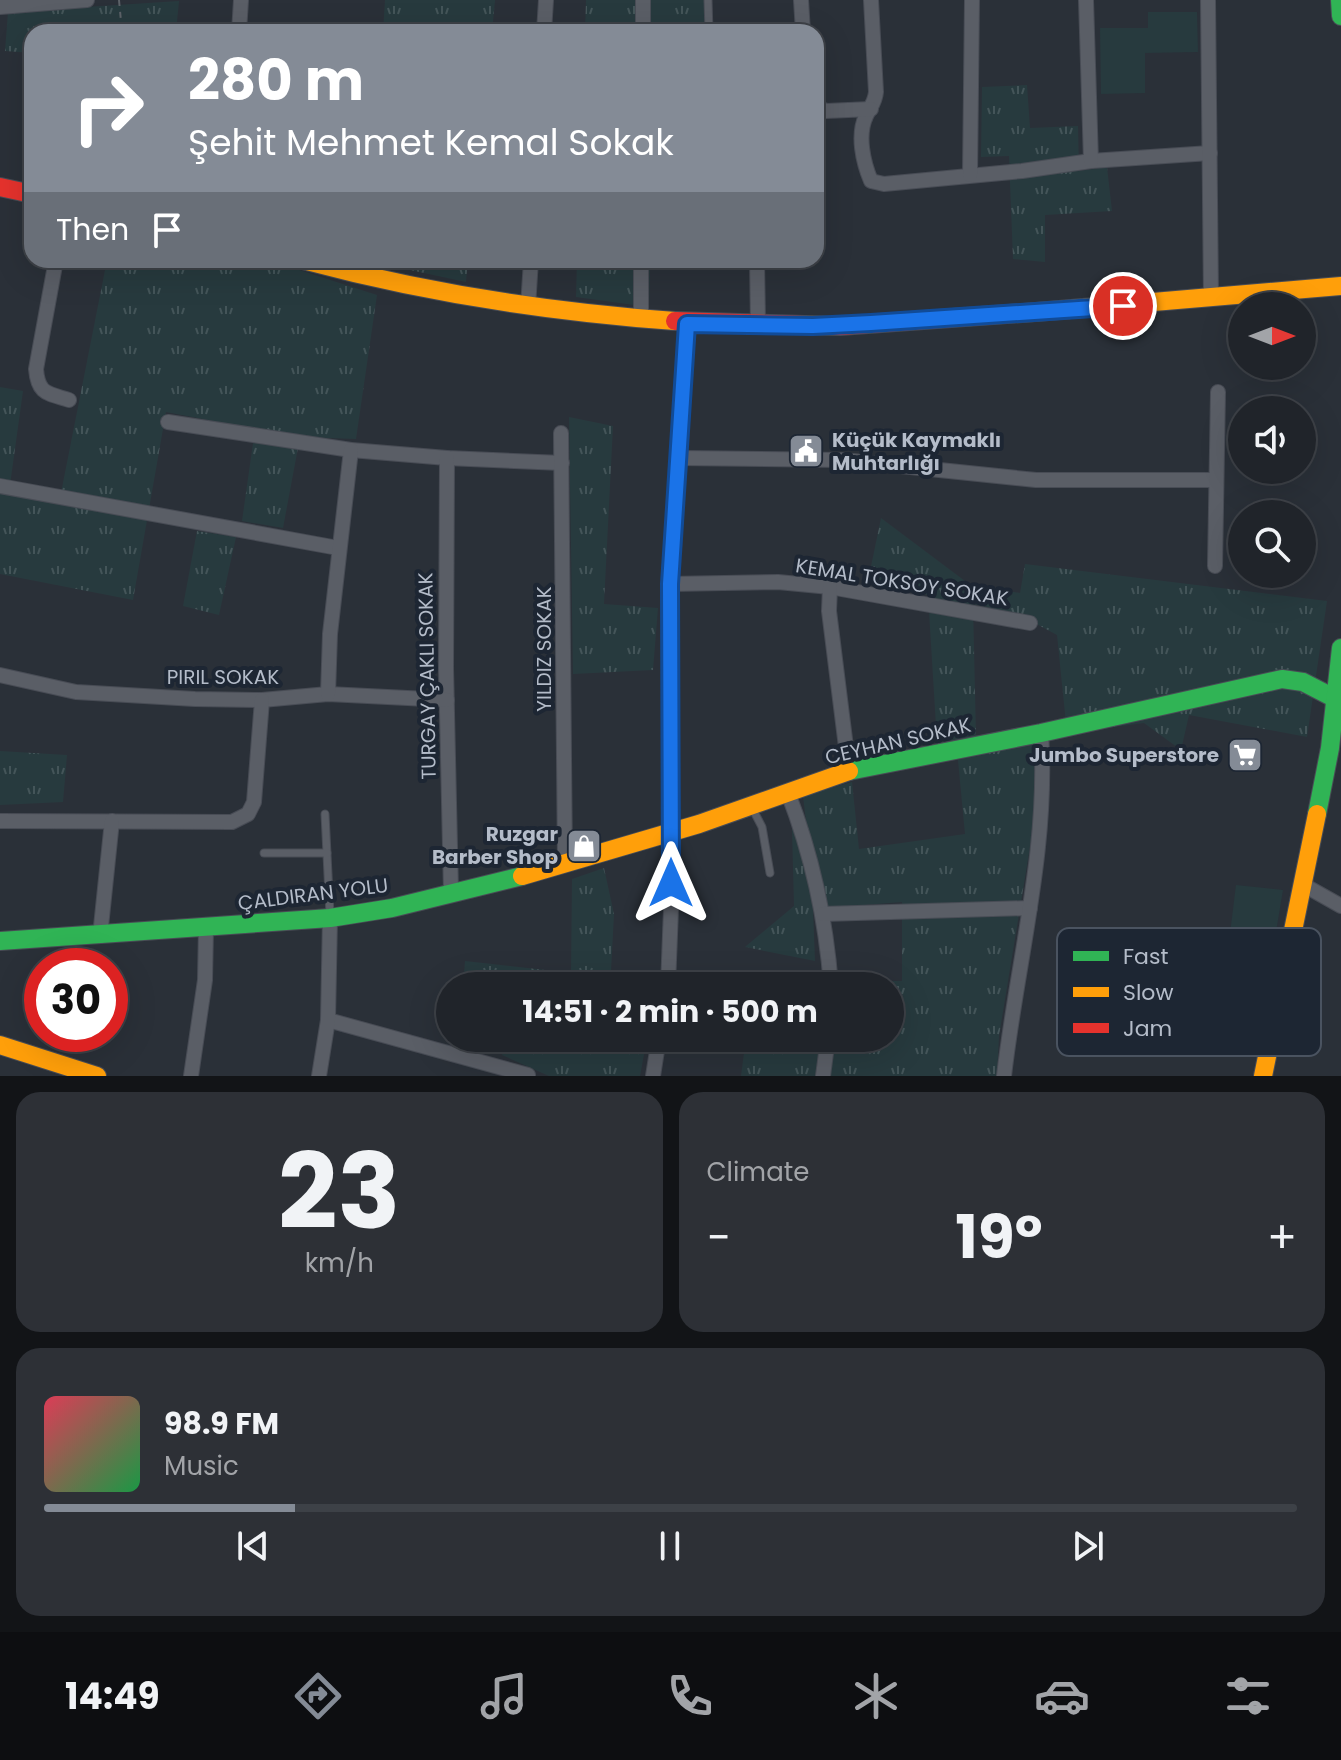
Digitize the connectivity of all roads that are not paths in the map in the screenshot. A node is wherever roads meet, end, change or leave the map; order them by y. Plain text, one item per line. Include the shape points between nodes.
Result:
1 (87, 0) edge
2 (241, 0) edge
3 (546, 0) edge
4 (643, 0) edge
5 (708, 0) edge
6 (801, 0) edge
7 (871, 0) edge
8 (972, 0) edge
9 (1086, 0) edge
10 (1208, 0) edge
11 (1340, 0) edge
12 (0, 7) edge
13 (1341, 16) edge
14 (240, 24) edge
15 (544, 24) edge
16 (643, 24) edge
17 (709, 24) edge
18 (802, 24) edge
19 (871, 109) junction
20 (824, 110) edge
21 (1210, 153) junction
22 (1091, 161) junction
23 (970, 175) junction
24 (0, 187) edge
25 (24, 192) edge
26 (55, 268) edge
27 (333, 268) edge
28 (530, 268) edge
29 (641, 268) edge
30 (757, 268) edge
31 (1341, 286) edge
32 (1211, 299) junction
33 (528, 307) junction
34 (641, 319) junction
35 (687, 324) junction
36 (758, 324) junction
37 (1218, 392) dead end
38 (69, 400) dead end
39 (168, 422) dead end
40 (561, 433) dead end
41 (351, 450) junction
42 (447, 458) junction
43 (679, 458) junction
44 (562, 463) junction
45 (1216, 480) junction
46 (0, 486) edge
47 (338, 548) junction
48 (1215, 566) dead end
49 (670, 584) junction
50 (830, 587) junction
51 (1030, 623) dead end
52 (1341, 648) edge
53 (0, 675) edge
54 (328, 694) junction
55 (1336, 699) junction
56 (262, 700) junction
57 (447, 700) junction
58 (1041, 733) junction
59 (1336, 750) edge
60 (849, 771) junction
61 (788, 793) junction
62 (751, 806) junction
63 (325, 814) dead end
64 (0, 821) edge
65 (112, 821) junction
66 (670, 832) junction
67 (264, 853) dead end
68 (327, 853) junction
69 (565, 865) junction
70 (770, 873) dead end
71 (1302, 884) junction
72 (451, 892) junction
73 (1341, 906) edge
74 (1030, 908) junction
75 (823, 914) junction
76 (330, 918) junction
77 (206, 928) junction
78 (1293, 928) edge
79 (100, 936) junction
80 (0, 941) edge
81 (668, 972) edge
82 (829, 972) edge
83 (328, 1020) junction
84 (0, 1045) edge
85 (657, 1052) edge
86 (826, 1052) edge
87 (1267, 1056) edge
88 (528, 1075) edge
89 (97, 1076) edge
90 (191, 1076) edge
91 (319, 1076) edge
92 (653, 1076) edge
93 (823, 1076) edge
94 (1004, 1076) edge
95 (1263, 1076) edge

1 - 12 street
2 - 14 street
3 - 15 street
4 - 16 street
5 - 17 lane
6 - 18 street
7 - 19 street via 876,92
8 - 23 street
9 - 22 street
10 - 21 street
11 - 13 street
19 - 20 street
19 - 23 street via 862,132 863,164 871,181
21 - 22 street
21 - 32 street
22 - 23 street
24 - 25 street
26 - 38 street via 37,384 45,393
27 - 33 street via 411,289
28 - 33 street
29 - 34 street
30 - 36 street
31 - 32 street
32 - 36 street via 871,323
33 - 34 street
34 - 35 street
35 - 36 street
35 - 43 street
37 - 45 street
39 - 41 street
40 - 44 street
41 - 42 street
41 - 47 street
42 - 44 street
42 - 57 street
43 - 45 street via 843,460 1036,480
43 - 49 street
44 - 69 street
45 - 48 street
46 - 47 street
47 - 54 street
49 - 50 street, KEMAL TOKSOY SOKAK via 778,582
49 - 66 street
50 - 51 street, KEMAL TOKSOY SOKAK
50 - 60 street
52 - 55 street
53 - 56 street via 76,692
54 - 56 street
54 - 57 street
55 - 58 street, CEYHAN SOKAK via 1303,682 1282,679
55 - 59 street
56 - 65 street via 254,802 248,814 232,822
57 - 72 street
58 - 60 street, CEYHAN SOKAK
58 - 74 street
59 - 71 street
60 - 61 street, CEYHAN SOKAK
61 - 62 street, CEYHAN SOKAK
61 - 75 street
62 - 66 street, CEYHAN SOKAK
62 - 70 lane via 762,827
63 - 68 lane
64 - 65 street
65 - 79 street
66 - 69 street, CEYHAN SOKAK
66 - 81 street
67 - 68 lane
68 - 76 lane
69 - 72 street, CEYHAN SOKAK
71 - 73 street
71 - 78 street
72 - 76 street, CEYHAN SOKAK
74 - 75 street
74 - 94 street
75 - 82 street
76 - 77 street, CEYHAN SOKAK
76 - 83 street
77 - 79 street, CEYHAN SOKAK
77 - 90 street via 205,980
79 - 80 street, CEYHAN SOKAK
83 - 88 street
83 - 91 street
84 - 89 street
85 - 92 street
86 - 93 street
87 - 95 street

